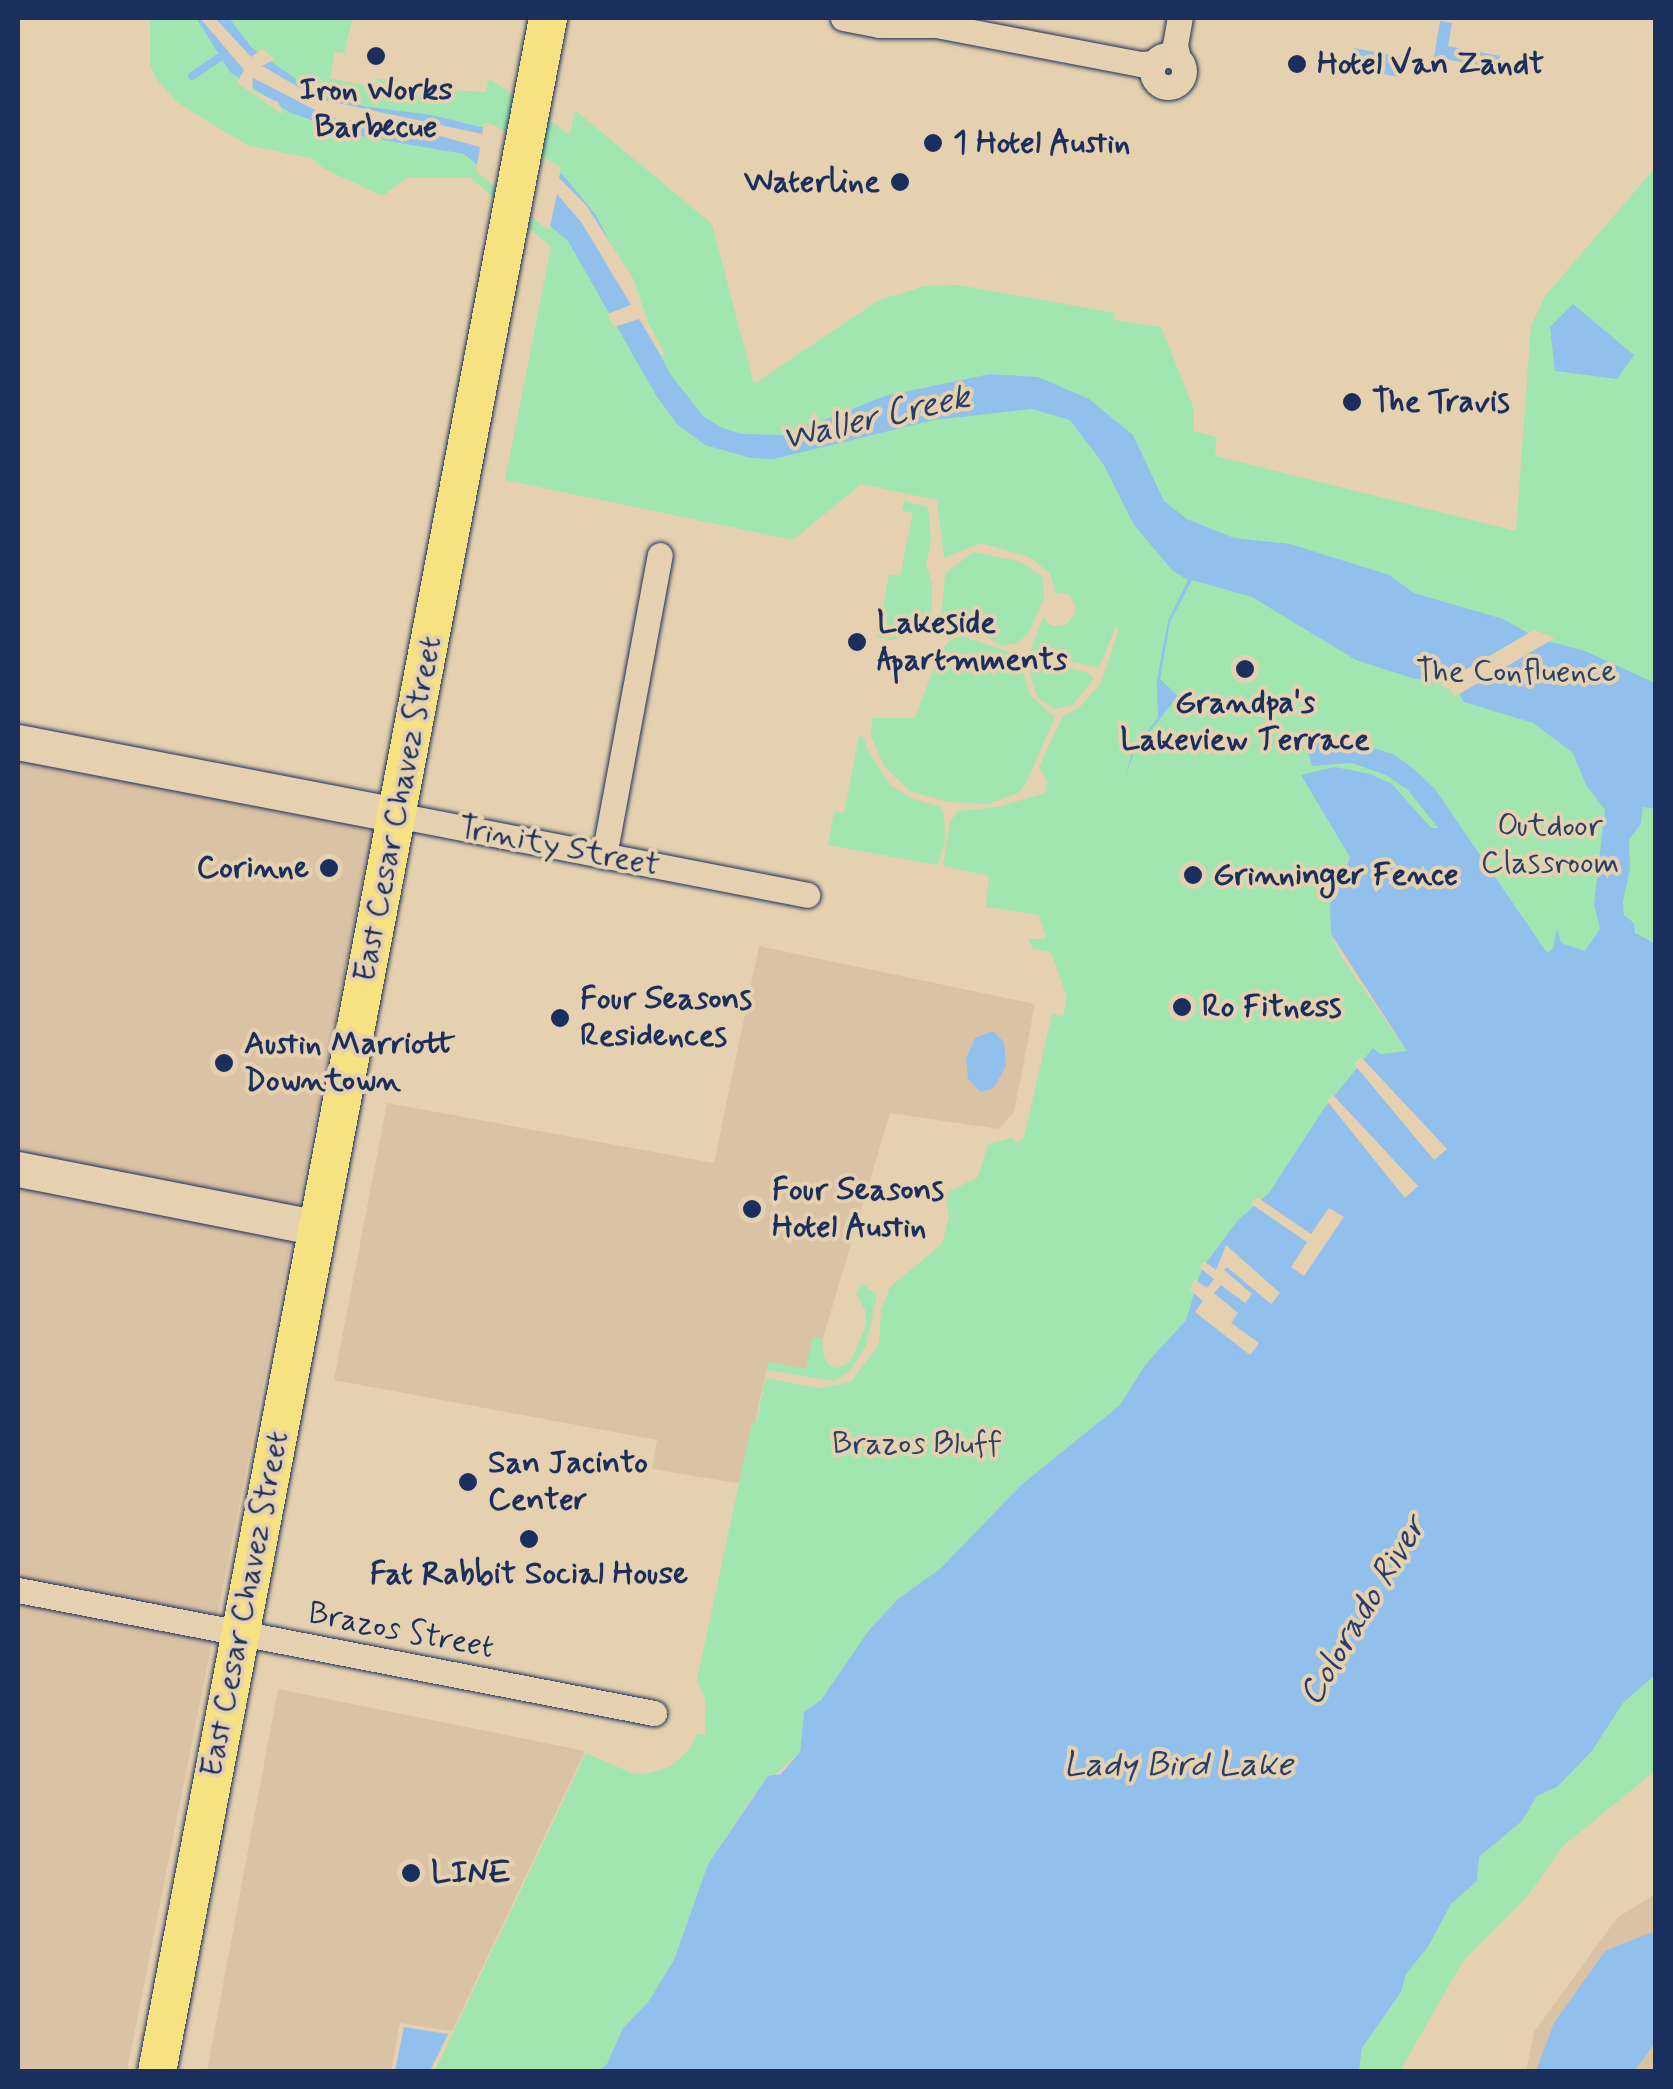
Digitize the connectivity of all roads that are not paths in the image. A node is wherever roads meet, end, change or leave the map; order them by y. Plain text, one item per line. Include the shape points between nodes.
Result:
1 (548, 18) edge
2 (843, 18) edge
3 (1180, 18) edge
4 (660, 555) dead end
5 (18, 742) edge
6 (396, 816) junction
7 (604, 856) junction
8 (807, 895) dead end
9 (18, 1169) edge
10 (318, 1228) junction
11 (18, 1590) edge
12 (240, 1633) junction
13 (654, 1713) dead end
14 (156, 2072) edge

1 - 6 main road, East Cesar Chavez Street
2 - 3 street via 936,25 1161,60
4 - 7 street
5 - 6 main road, Trinity Street
6 - 7 street, Trinity Street
6 - 10 main road, East Cesar Chavez Street
7 - 8 street, Trinity Street
9 - 10 main road
10 - 12 main road, East Cesar Chavez Street
11 - 12 street, Brazos Street
12 - 13 street, Brazos Street
12 - 14 main road, East Cesar Chavez Street

